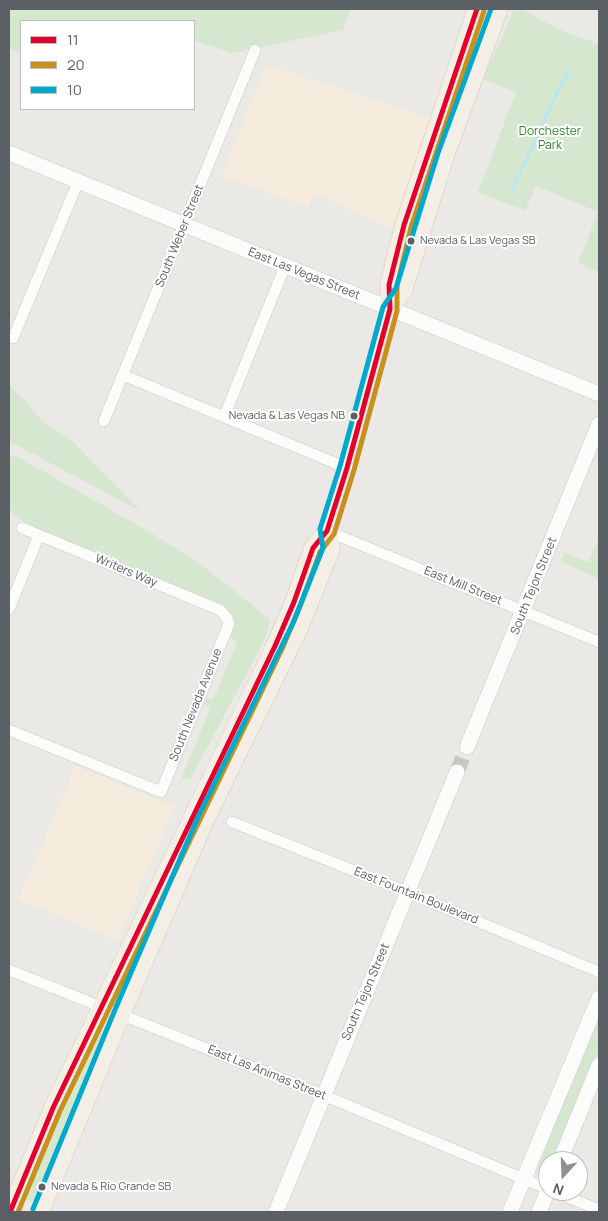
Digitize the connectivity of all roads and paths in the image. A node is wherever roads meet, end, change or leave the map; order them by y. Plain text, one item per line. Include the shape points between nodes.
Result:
1 (477, 9) edge
2 (499, 9) edge
3 (255, 50) dead end
4 (9, 153) edge
5 (78, 182) junction
6 (184, 225) junction
7 (285, 266) junction
8 (390, 309) junction
9 (14, 338) dead end
10 (123, 375) junction
11 (599, 394) edge
12 (224, 417) junction
13 (104, 422) dead end
14 (599, 424) edge
15 (348, 468) junction
16 (22, 528) dead end
17 (327, 530) junction
18 (39, 535) junction
19 (9, 609) edge
20 (524, 610) junction
21 (227, 618) joint
22 (599, 642) edge
23 (9, 730) edge
24 (467, 747) tunnel mouth
25 (457, 772) tunnel mouth
26 (232, 822) dead end
27 (407, 892) junction
28 (9, 970) edge
29 (599, 972) edge
30 (599, 998) edge
31 (100, 1007) junction
32 (121, 1015) junction
33 (599, 1066) edge
34 (323, 1095) junction
35 (564, 1151) edge
36 (524, 1179) junction
37 (538, 1185) edge
38 (577, 1201) edge
39 (599, 1210) edge
40 (10, 1212) edge
41 (40, 1212) edge
42 (276, 1212) edge
43 (510, 1212) edge

1 - 8 main road via 404,225 389,285
2 - 8 main road via 445,156 403,291
3 - 6 street, South Weber Street
4 - 5 street, East Las Vegas Street
5 - 6 street, East Las Vegas Street
5 - 9 street
6 - 7 street, East Las Vegas Street
6 - 10 street, South Weber Street
7 - 8 street, East Las Vegas Street
7 - 12 street
8 - 11 street, East Las Vegas Street
8 - 15 main road
10 - 12 street
10 - 13 street, South Weber Street
12 - 15 street
14 - 20 street, South Tejon Street
15 - 17 main road
16 - 18 street, Writers Way
17 - 20 street, East Mill Street
17 - 31 main road via 313,548 275,646
17 - 32 main road via 330,549 300,626 205,820
18 - 19 street
18 - 21 street, Writers Way via 220,610
20 - 22 street, East Mill Street
20 - 24 street, South Tejon Street
21 - 23 street, South Nevada Avenue via 228,627 161,792
25 - 27 street, South Tejon Street
26 - 27 street, East Fountain Boulevard
27 - 29 street, East Fountain Boulevard
27 - 34 street, South Tejon Street
28 - 31 street, East Las Animas Street
30 - 36 street
31 - 32 street, East Las Animas Street
31 - 40 main road via 52,1108
32 - 34 street, East Las Animas Street
32 - 41 main road
33 - 35 street
34 - 36 street, East Las Animas Street
34 - 42 street, South Tejon Street
36 - 37 street, East Las Animas Street
36 - 43 street
38 - 39 street

